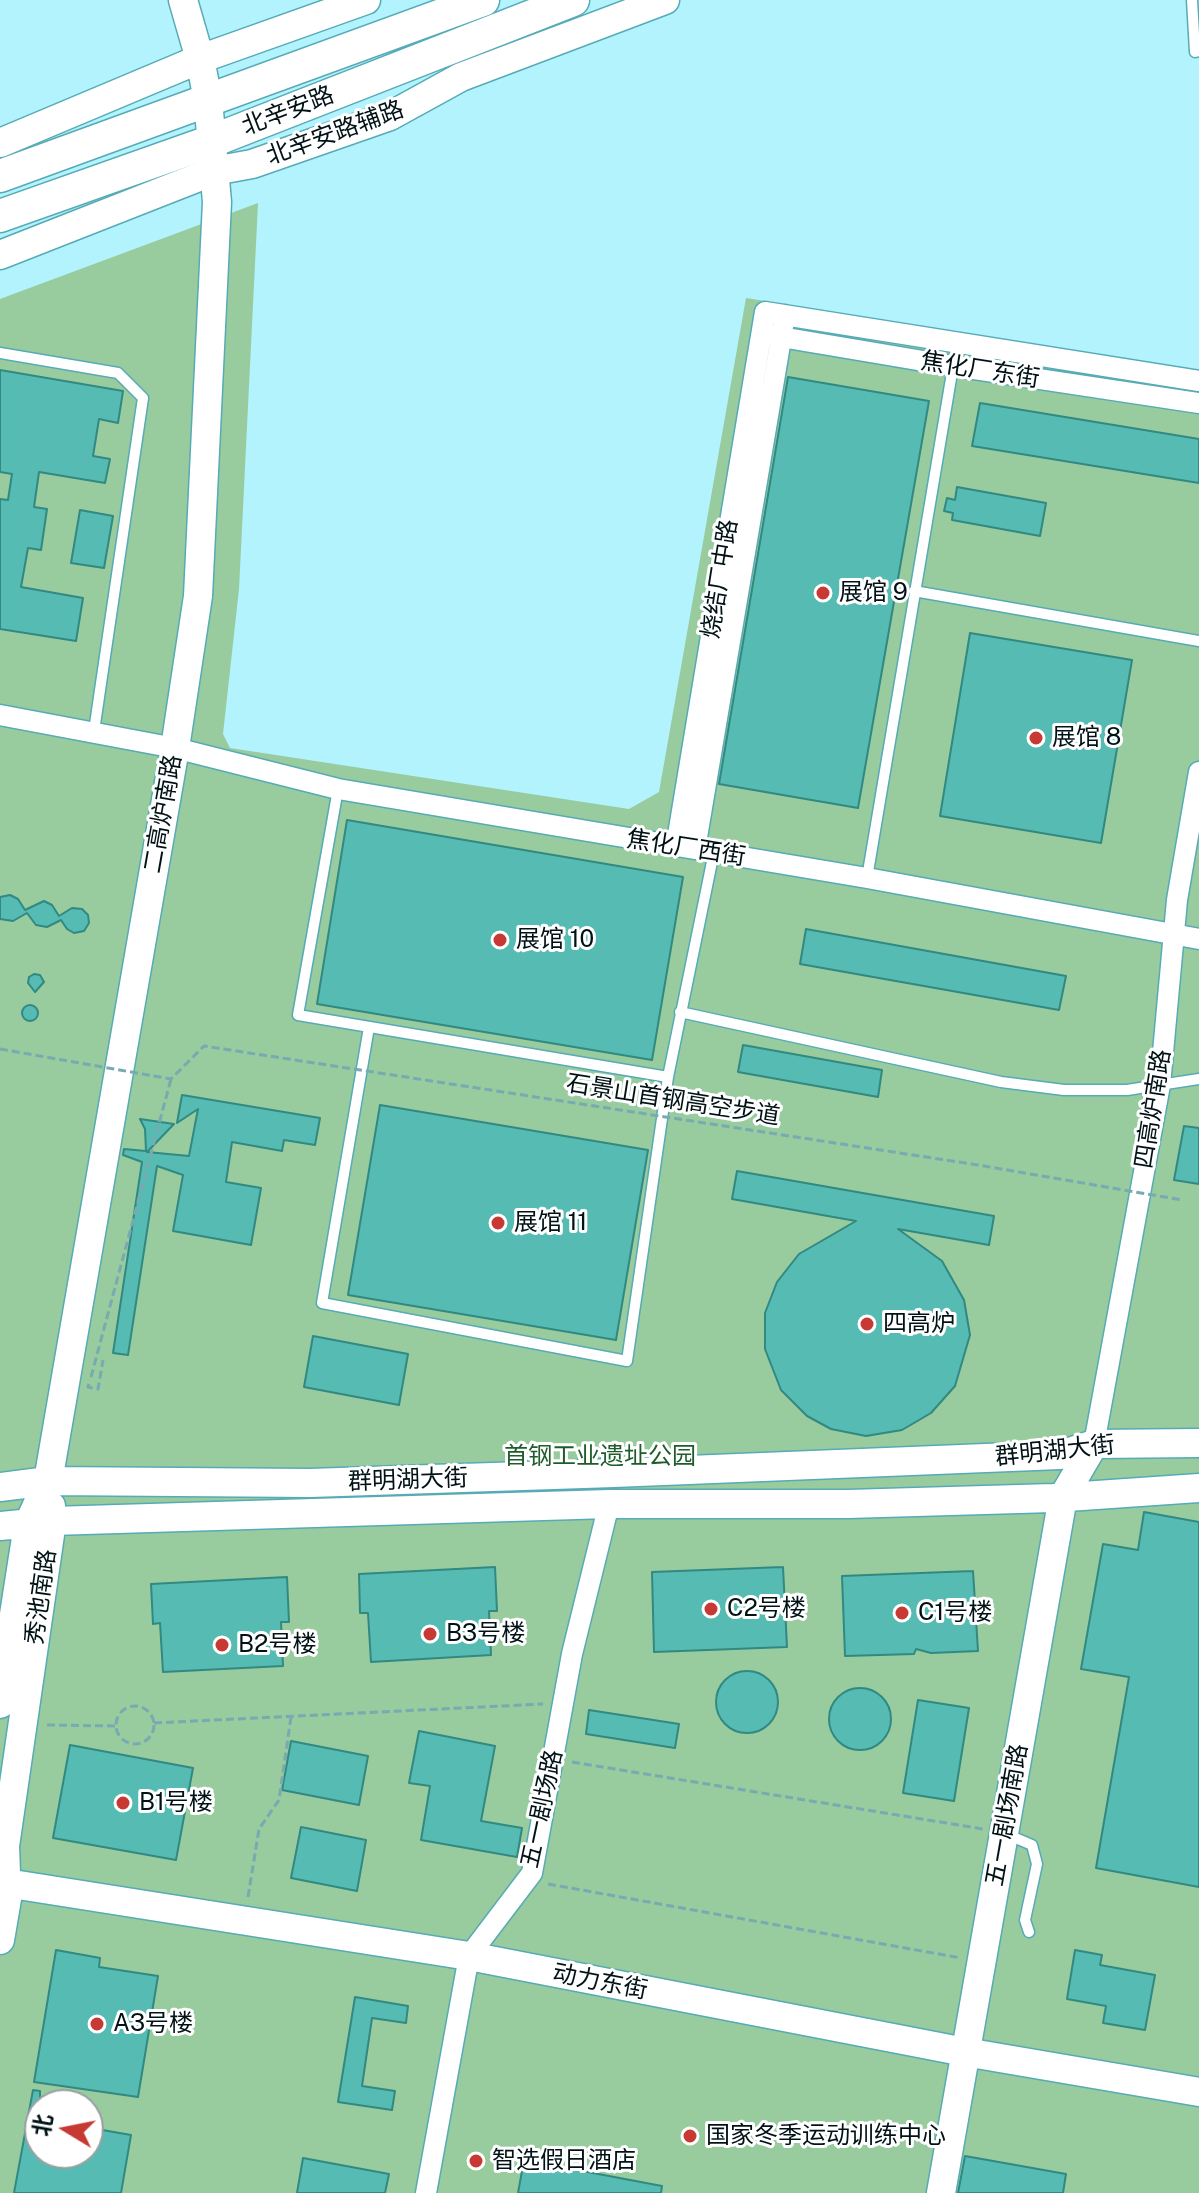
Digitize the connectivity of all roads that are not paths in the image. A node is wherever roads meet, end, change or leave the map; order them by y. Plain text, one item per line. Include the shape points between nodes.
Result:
1 (183, 0) edge
2 (366, 0) edge
3 (483, 0) edge
4 (573, 0) edge
5 (665, 0) edge
6 (1192, 0) edge
7 (1199, 51) edge
8 (200, 59) junction
9 (208, 100) junction
10 (0, 143) edge
11 (213, 156) junction
12 (0, 176) edge
13 (0, 216) edge
14 (0, 255) edge
15 (775, 314) joint
16 (771, 335) junction
17 (957, 343) junction
18 (0, 353) edge
19 (953, 366) junction
20 (1199, 381) edge
21 (1199, 403) edge
22 (914, 591) junction
23 (1199, 641) edge
24 (0, 715) edge
25 (94, 731) junction
26 (175, 748) junction
27 (1199, 772) edge
28 (338, 789) junction
29 (695, 849) junction
30 (867, 878) junction
31 (1174, 935) junction
32 (1199, 939) edge
33 (680, 1012) junction
34 (369, 1027) junction
35 (668, 1077) junction
36 (1199, 1079) edge
37 (1160, 1085) junction
38 (1199, 1443) edge
39 (1094, 1444) junction
40 (48, 1481) junction
41 (0, 1487) edge
42 (1199, 1488) edge
43 (1063, 1497) junction
44 (609, 1504) junction
45 (40, 1523) junction
46 (0, 1526) edge
47 (0, 1704) edge
48 (1004, 1833) junction
49 (3, 1882) edge
50 (1029, 1932) dead end
51 (0, 1940) edge
52 (469, 1956) junction
53 (965, 2052) junction
54 (1199, 2092) edge
55 (426, 2193) edge
56 (941, 2193) edge

1 - 8 street, 二高炉南路
2 - 8 street
3 - 9 main road, 北辛安路
4 - 11 main road, 北辛安路
5 - 11 street, 北辛安路辅路 via 461,77 390,116 252,164
6 - 7 lane via 1195,52
8 - 9 street, 二高炉南路
8 - 10 street
9 - 11 street, 二高炉南路
9 - 12 main road, 北辛安路
11 - 13 main road, 北辛安路
11 - 14 street, 北辛安路辅路
11 - 26 street, 二高炉南路 via 217,202 198,596
15 - 16 street, 烧结厂中路
15 - 17 street, 焦化厂东街
16 - 19 street, 焦化厂东街
16 - 29 street, 烧结厂中路
17 - 19 lane
17 - 20 street, 焦化厂东街
18 - 25 lane via 118,373 143,398
19 - 21 street, 焦化厂东街
19 - 22 lane
22 - 23 lane
22 - 30 lane
24 - 25 street, 焦化厂西街
25 - 26 street, 焦化厂西街
26 - 28 street, 焦化厂西街
26 - 40 street, 二高炉南路
27 - 31 street, 四高炉南路
28 - 29 street, 焦化厂西街
28 - 34 lane via 298,1015
29 - 30 street, 焦化厂西街
29 - 33 lane
30 - 31 street, 焦化厂西街
31 - 32 street, 焦化厂西街
31 - 37 street, 四高炉南路
33 - 35 lane
33 - 37 lane via 1001,1082 1064,1090
34 - 35 lane
34 - 35 lane via 322,1303 627,1361
36 - 37 lane
37 - 39 street, 四高炉南路
38 - 39 street, 群明湖大街
39 - 40 street, 群明湖大街 via 1060,1455 598,1474 310,1483
39 - 43 street, 五一剧场南路
40 - 41 street, 群明湖大街
40 - 45 street, 秀池南路
42 - 43 street, 群明湖大街
43 - 44 street, 群明湖大街
43 - 48 street, 五一剧场南路
44 - 45 street, 群明湖大街
44 - 52 street, 五一剧场路 via 572,1654 532,1873
45 - 46 street, 群明湖大街
45 - 47 street, 秀池南路
45 - 49 street, 秀池南路
48 - 50 lane via 1032,1845 1037,1864 1025,1920
48 - 53 street, 五一剧场南路
49 - 51 street, 秀池南路 via 7,1899
49 - 52 street, 动力东街
52 - 53 street, 动力东街
52 - 55 street, 五一剧场路
53 - 54 street, 动力东街
53 - 56 street, 五一剧场南路

